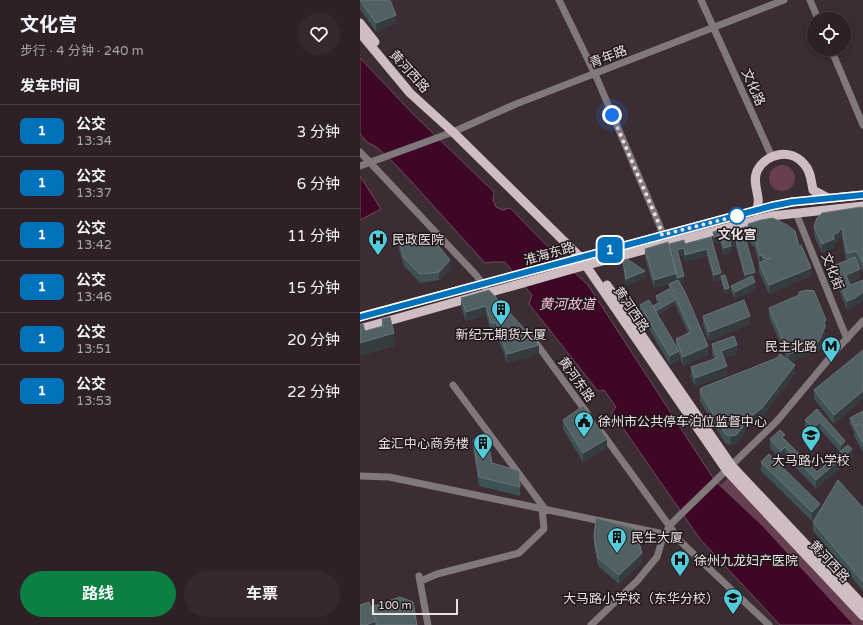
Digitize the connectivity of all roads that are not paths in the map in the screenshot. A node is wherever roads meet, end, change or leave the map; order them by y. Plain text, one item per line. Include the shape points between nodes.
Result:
1 (559, 0) edge
2 (701, 0) edge
3 (784, 0) edge
4 (810, 0) edge
5 (815, 12) edge
6 (360, 23) edge
7 (714, 28) junction
8 (360, 33) edge
9 (834, 56) edge
10 (594, 74) junction
11 (863, 125) edge
12 (455, 131) junction
13 (360, 152) edge
14 (772, 157) junction
15 (370, 162) junction
16 (360, 166) edge
17 (863, 195) edge
18 (828, 198) junction
19 (863, 206) edge
20 (756, 211) junction
21 (796, 213) junction
22 (662, 235) junction
23 (586, 260) junction
24 (508, 283) junction
25 (483, 284) junction
26 (488, 292) junction
27 (495, 299) edge
28 (360, 317) edge
29 (863, 321) edge
30 (360, 329) edge
31 (527, 332) edge
32 (847, 339) junction
33 (453, 385) dead end
34 (592, 420) edge
35 (596, 426) edge
36 (728, 470) junction
37 (360, 476) edge
38 (544, 509) junction
39 (672, 525) junction
40 (664, 534) junction
41 (863, 604) edge
42 (863, 616) edge
43 (428, 625) edge
44 (591, 625) edge
45 (769, 625) edge

1 - 10 street
2 - 7 street, 文化路
3 - 7 street, 青年路
4 - 5 street
6 - 12 main road, 黄河西路 via 414,90
7 - 10 street, 青年路
7 - 14 street, 文化路
8 - 12 main road, 黄河西路 via 410,93
9 - 11 street
10 - 12 street, 青年路
10 - 22 street
12 - 15 street, 青年路
12 - 23 main road, 黄河西路
13 - 15 street
14 - 18 main road via 787,154 796,157 809,171 813,190
14 - 20 main road via 762,164 757,172 755,182 759,204
15 - 16 street, 青年路
15 - 25 street
17 - 18 main road, 淮海东路
18 - 20 main road, 淮海东路 via 792,202
19 - 21 main road, 淮海东路
20 - 22 main road, 淮海东路
21 - 23 main road, 淮海东路 via 771,216
21 - 32 street, 文化街
22 - 23 main road, 淮海东路
23 - 24 main road, 淮海东路 via 569,260
23 - 24 main road, 淮海东路 via 576,268
23 - 36 main road, 黄河西路
24 - 25 main road, 淮海东路
24 - 26 main road, 淮海东路
25 - 26 street
25 - 28 main road, 淮海东路
26 - 27 street
26 - 30 main road, 淮海东路
29 - 32 street
31 - 34 street, 黄河东路
32 - 36 street via 777,421
33 - 38 street
35 - 39 street
36 - 39 street
36 - 41 main road, 黄河西路
36 - 42 main road, 黄河西路
37 - 38 street via 390,477
38 - 40 street
38 - 43 street via 544,529 519,553 420,578
39 - 40 street
39 - 45 street via 681,542
40 - 44 street via 657,557 637,581

